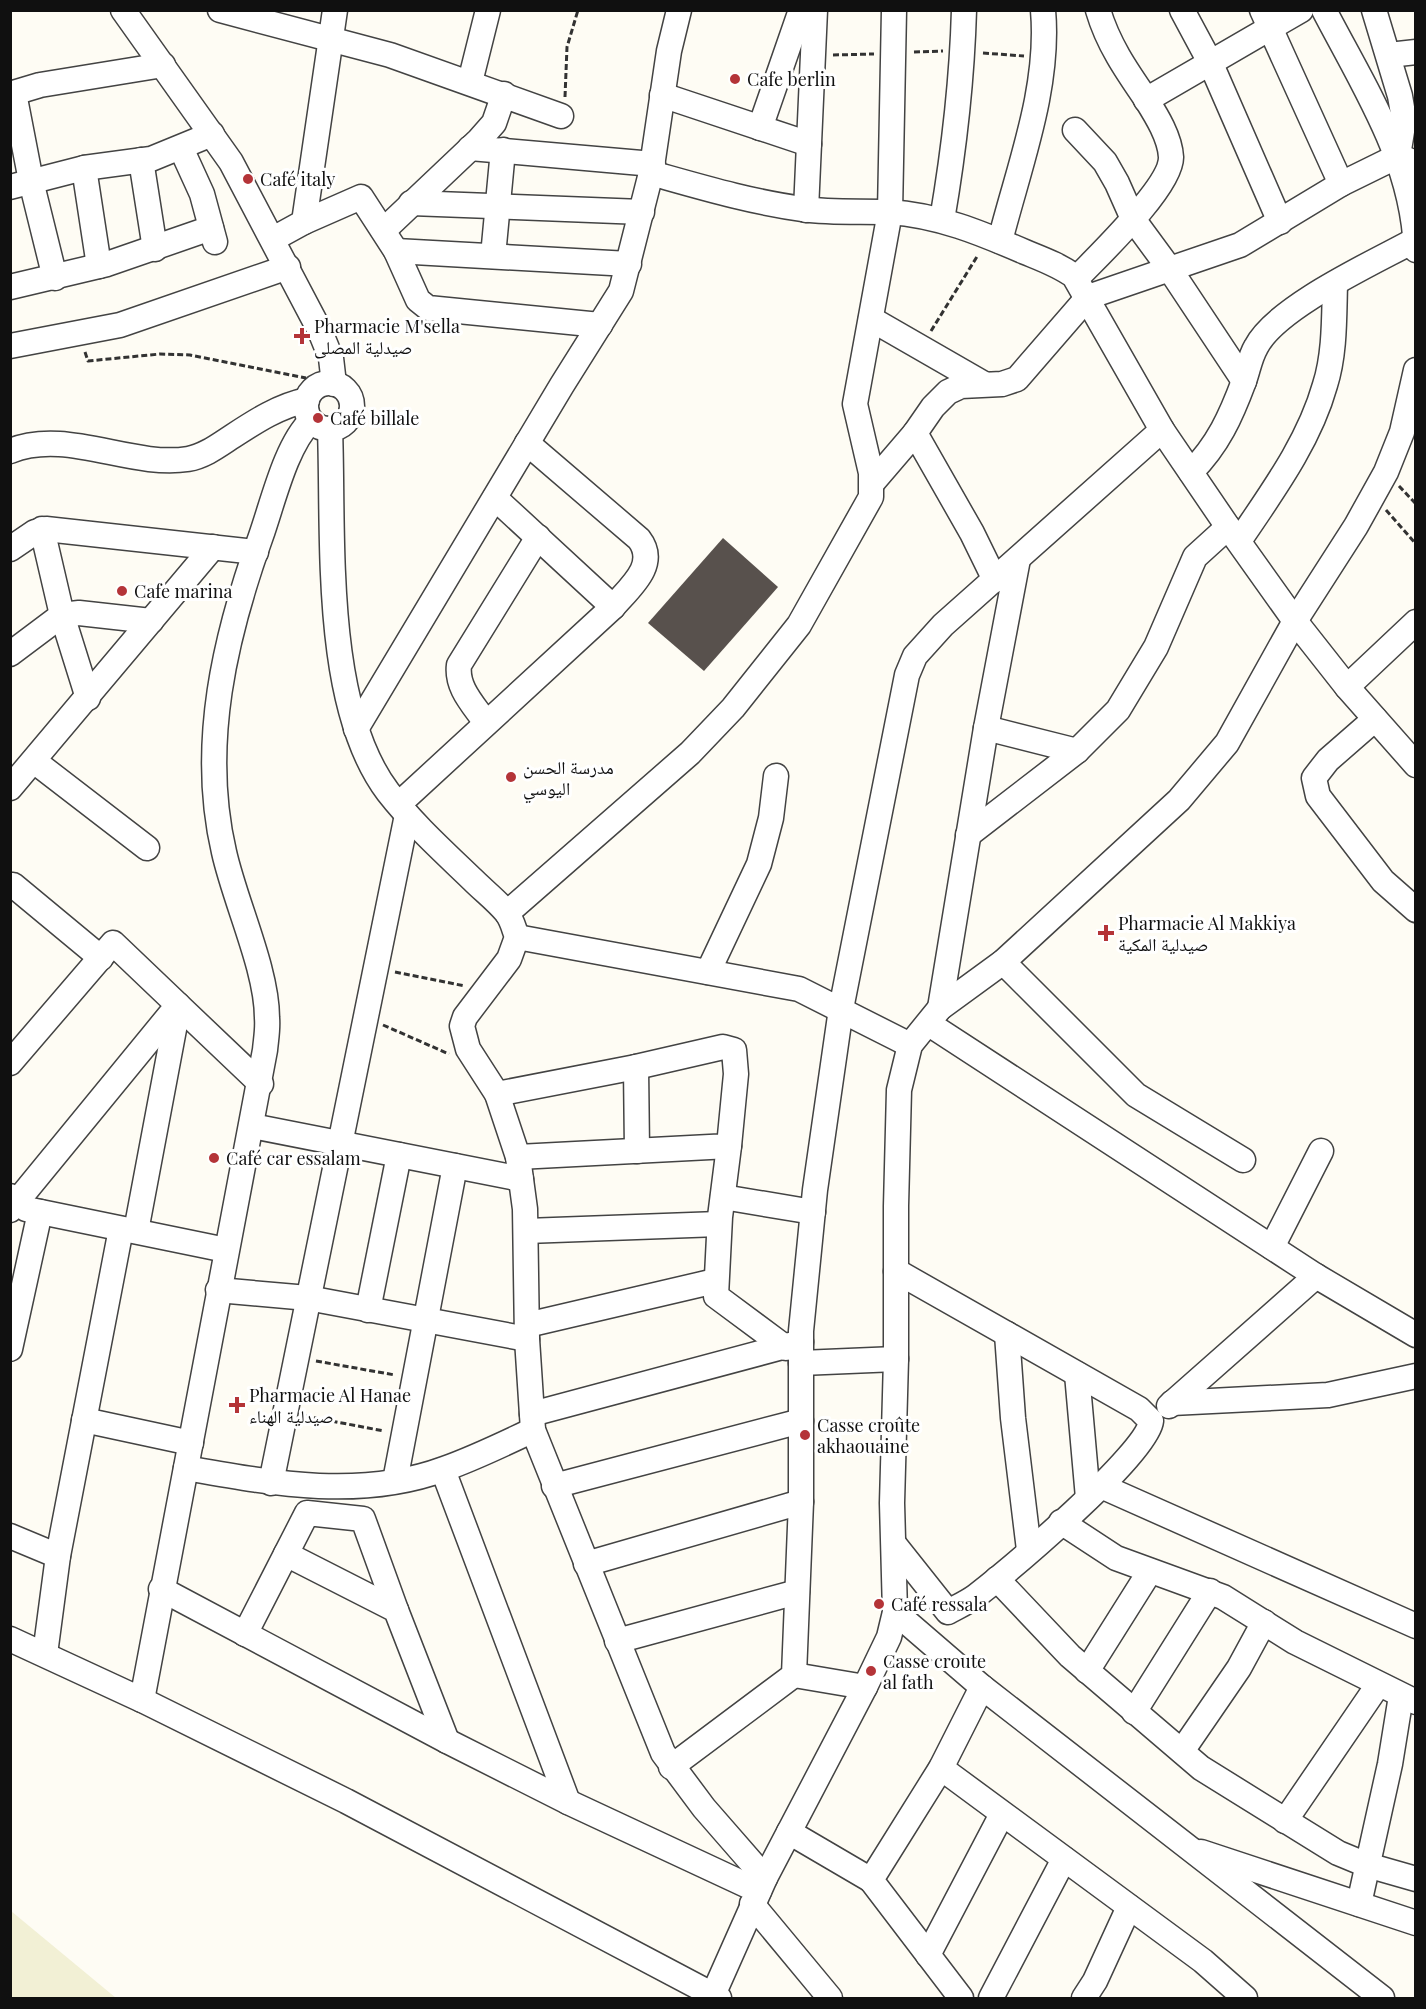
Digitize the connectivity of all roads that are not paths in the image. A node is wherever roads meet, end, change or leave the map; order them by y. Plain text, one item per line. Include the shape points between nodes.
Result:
1 (123, 10) edge
2 (335, 10) edge
3 (488, 10) edge
4 (679, 10) edge
5 (801, 10) edge
6 (815, 10) edge
7 (894, 10) edge
8 (964, 10) edge
9 (1043, 10) edge
10 (1098, 10) edge
11 (1182, 10) edge
12 (1301, 10) edge
13 (1324, 10) edge
14 (1374, 10) edge
15 (221, 11) edge
16 (1267, 20) edge
17 (330, 39) junction
18 (1416, 52) edge
19 (1389, 56) junction
20 (1210, 64) junction
21 (163, 65) junction
22 (470, 82) junction
23 (12, 93) edge
24 (504, 94) junction
25 (662, 95) junction
26 (1146, 100) junction
27 (561, 116) road end
28 (760, 128) junction
29 (1075, 130) dead end
30 (212, 134) junction
31 (809, 144) junction
32 (181, 148) junction
33 (470, 148) junction
34 (503, 150) junction
35 (1407, 159) edge
36 (141, 160) junction
37 (84, 168) junction
38 (652, 169) junction
39 (21, 184) edge
40 (1341, 184) junction
41 (411, 203) junction
42 (498, 205) junction
43 (806, 210) junction
44 (642, 212) junction
45 (890, 212) junction
46 (1133, 219) junction
47 (942, 220) junction
48 (304, 222) junction
49 (1280, 222) junction
50 (384, 230) junction
51 (273, 239) junction
52 (994, 239) junction
53 (1415, 240) edge
54 (155, 249) junction
55 (1416, 250) edge
56 (396, 251) junction
57 (493, 256) junction
58 (630, 264) junction
59 (99, 266) junction
60 (288, 267) junction
61 (1169, 268) junction
62 (55, 278) junction
63 (1335, 284) junction
64 (10, 287) edge
65 (1082, 288) junction
66 (871, 319) junction
67 (600, 326) junction
68 (10, 346) edge
69 (1416, 370) edge
70 (1244, 381) junction
71 (331, 383) junction
72 (984, 384) junction
73 (316, 417) junction
74 (1162, 430) junction
75 (915, 433) junction
76 (527, 443) junction
77 (10, 451) edge
78 (1191, 472) junction
79 (873, 482) junction
80 (495, 498) junction
81 (42, 529) junction
82 (1233, 534) junction
83 (538, 537) junction
84 (213, 547) junction
85 (10, 549) edge
86 (256, 552) junction
87 (1018, 560) junction
88 (995, 580) junction
89 (613, 607) junction
90 (62, 615) junction
91 (151, 621) junction
92 (1295, 621) junction
93 (1416, 622) edge
94 (10, 654) edge
95 (1347, 687) junction
96 (88, 698) junction
97 (1375, 719) junction
98 (486, 723) junction
99 (986, 728) junction
100 (356, 729) junction
101 (1077, 751) junction
102 (1412, 753) edge
103 (34, 761) junction
104 (777, 776) dead end
105 (10, 789) edge
106 (403, 809) junction
107 (968, 835) junction
108 (147, 848) dead end
109 (12, 884) edge
110 (10, 909) edge
111 (1416, 910) edge
112 (507, 913) junction
113 (517, 937) junction
114 (100, 958) junction
115 (1003, 962) junction
116 (708, 972) junction
117 (178, 1005) junction
118 (841, 1009) junction
119 (935, 1016) junction
120 (910, 1045) junction
121 (10, 1063) edge
122 (636, 1068) junction
123 (261, 1084) junction
124 (497, 1094) junction
125 (252, 1126) junction
126 (339, 1143) junction
127 (729, 1146) junction
128 (637, 1151) junction
129 (1321, 1151) dead end
130 (399, 1155) junction
131 (1243, 1160) dead end
132 (455, 1166) junction
133 (520, 1168) junction
134 (723, 1197) junction
135 (13, 1202) edge
136 (40, 1212) junction
137 (813, 1212) junction
138 (719, 1224) junction
139 (129, 1230) junction
140 (526, 1231) junction
141 (1272, 1247) junction
142 (226, 1250) junction
143 (896, 1270) junction
144 (1316, 1276) junction
145 (715, 1281) junction
146 (218, 1290) junction
147 (308, 1299) junction
148 (368, 1310) junction
149 (424, 1319) junction
150 (527, 1332) junction
151 (1007, 1334) junction
152 (1416, 1335) edge
153 (10, 1349) edge
154 (796, 1351) junction
155 (896, 1359) junction
156 (1077, 1374) junction
157 (1416, 1376) edge
158 (1172, 1403) junction
159 (84, 1420) junction
160 (801, 1421) junction
161 (1151, 1421) junction
162 (532, 1422) junction
163 (191, 1443) junction
164 (186, 1468) junction
165 (443, 1470) junction
166 (394, 1481) junction
167 (271, 1483) junction
168 (554, 1486) junction
169 (1094, 1492) junction
170 (801, 1502) junction
171 (1061, 1522) junction
172 (10, 1536) edge
173 (894, 1544) junction
174 (1029, 1550) junction
175 (286, 1554) junction
176 (58, 1556) junction
177 (586, 1564) junction
178 (1150, 1571) junction
179 (997, 1579) junction
180 (161, 1589) junction
181 (797, 1592) junction
182 (1210, 1592) junction
183 (396, 1610) junction
184 (896, 1612) junction
185 (948, 1612) junction
186 (1264, 1622) junction
187 (1416, 1626) edge
188 (245, 1634) junction
189 (10, 1639) edge
190 (927, 1639) junction
191 (617, 1641) junction
192 (45, 1654) junction
193 (1087, 1671) junction
194 (794, 1675) junction
195 (1378, 1685) junction
196 (865, 1687) junction
197 (982, 1687) junction
198 (1408, 1699) edge
199 (142, 1700) junction
200 (1134, 1712) junction
201 (447, 1741) junction
202 (1182, 1751) junction
203 (671, 1767) junction
204 (941, 1768) junction
205 (568, 1802) junction
206 (1002, 1814) junction
207 (1285, 1821) junction
208 (789, 1832) junction
209 (1185, 1846) junction
210 (1064, 1859) junction
211 (1367, 1865) junction
212 (1416, 1879) edge
213 (871, 1880) junction
214 (759, 1891) junction
215 (1359, 1904) junction
216 (1128, 1907) junction
217 (1416, 1923) edge
218 (928, 1955) junction
219 (716, 1997) edge
220 (830, 1998) edge
221 (961, 1998) edge
222 (991, 1998) edge
223 (1084, 1998) edge
224 (1245, 1998) edge
225 (1382, 1998) edge

1 - 21 street
2 - 17 street
3 - 22 street
4 - 25 street
5 - 28 street
6 - 31 street
7 - 45 street
8 - 47 street via 952,157
9 - 52 street via 1044,58 1039,93
10 - 26 street via 1104,33
11 - 20 street
12 - 16 street
13 - 35 street
14 - 19 street
15 - 17 street
16 - 20 street
16 - 40 street
17 - 22 street
17 - 48 street
18 - 19 street
19 - 35 street via 1404,119
20 - 26 street
20 - 49 street
21 - 23 street via 59,81
21 - 30 street
22 - 24 street
23 - 39 street
24 - 27 street
24 - 33 street via 494,123
25 - 28 street
25 - 38 street
26 - 46 street via 1169,145 1170,170
28 - 31 street
29 - 46 street via 1105,162
30 - 32 street
30 - 51 street
31 - 43 street
32 - 36 street
32 - 54 street via 197,180 213,235
33 - 34 street
33 - 41 street
34 - 38 street
34 - 42 street
35 - 40 street
35 - 53 street
36 - 37 street
36 - 54 street
37 - 39 street
37 - 59 street
38 - 43 street via 742,199
38 - 44 street
39 - 62 street
40 - 49 street
41 - 42 street
41 - 50 street
42 - 44 street
42 - 57 street
43 - 45 street
44 - 58 street
45 - 47 street
45 - 66 street
46 - 61 street
46 - 65 street
47 - 52 street
48 - 50 street via 361,197
48 - 51 street
49 - 61 street via 1240,245
50 - 56 street
51 - 60 street
52 - 65 street via 1060,267
53 - 55 street
53 - 63 street
54 - 59 street
56 - 57 street
56 - 67 street via 418,300 428,308
57 - 58 street
58 - 67 street via 621,291
59 - 62 street
60 - 68 street via 120,325
60 - 71 street via 328,350
61 - 65 street
61 - 70 street
62 - 64 street
63 - 70 street via 1273,326 1257,345
63 - 82 street via 1326,383 1312,423 1273,491
65 - 72 street via 1017,379
65 - 74 street
66 - 72 street
66 - 79 street via 855,404
67 - 76 street
69 - 92 street via 1402,432 1373,496
70 - 78 street via 1221,436
71 - 73 street via 314,388
71 - 73 street via 350,397 351,412 343,424
72 - 75 street via 961,386 948,392
73 - 77 street via 275,411 212,450 188,459 47,445
73 - 86 street via 296,442
73 - 100 street via 347,700
74 - 78 street
74 - 87 street
75 - 79 street
75 - 88 street
76 - 80 street
76 - 89 street via 639,539 645,549 642,574
78 - 82 street
79 - 112 street via 870,501 799,625 760,677 690,753
80 - 83 street
80 - 100 street
81 - 84 street
81 - 85 street
81 - 90 street
82 - 92 street
82 - 101 street via 1195,557 1156,647 1126,698
83 - 89 street
83 - 98 street via 459,665 461,687
84 - 86 street
84 - 91 street
86 - 123 street via 221,675 214,757 223,850 262,980 268,1017
87 - 88 street
87 - 99 street
88 - 118 street via 943,625 910,664
89 - 98 street
90 - 91 street via 79,613
90 - 94 street
90 - 96 street
91 - 96 street
92 - 95 street
92 - 115 street via 1245,713 1205,772
93 - 95 street
95 - 97 street
96 - 103 street
97 - 102 street
97 - 111 street via 1328,760 1314,778 1318,796 1383,881
98 - 106 street
99 - 101 street
99 - 107 street
100 - 106 street via 374,772
101 - 107 street
103 - 105 street
103 - 108 street
104 - 116 street via 759,864
106 - 112 street
106 - 126 street
107 - 119 street
109 - 110 street via 16,896
109 - 114 street
112 - 113 street
113 - 116 street
113 - 124 street via 509,959 462,1026 468,1049
114 - 117 street via 113,943
114 - 121 street
115 - 119 street
115 - 131 street via 1137,1095
116 - 118 street via 799,989
117 - 123 street
117 - 135 street
117 - 139 street
118 - 120 street
118 - 137 street
119 - 120 street
119 - 141 street
120 - 143 street via 899,1089
122 - 124 street
122 - 127 street via 723,1047 734,1050 736,1074
122 - 128 street
123 - 125 street
124 - 133 street
125 - 126 street
125 - 142 street
126 - 130 street
126 - 147 street
127 - 128 street
127 - 134 street
128 - 133 street
129 - 141 street
130 - 132 street
130 - 148 street
132 - 133 street
132 - 149 street
133 - 140 street
134 - 137 street
134 - 138 street
135 - 136 street
136 - 139 street
136 - 153 street
137 - 154 street
138 - 140 street
138 - 145 street
139 - 142 street
139 - 159 street
140 - 150 street
141 - 144 street
142 - 146 street
143 - 151 street
143 - 155 street
144 - 152 street
144 - 158 street
145 - 150 street
145 - 154 street via 719,1300
146 - 147 street
146 - 163 street
147 - 148 street
147 - 167 street
148 - 149 street
149 - 150 street
149 - 166 street
150 - 162 street
151 - 156 street
151 - 174 street
154 - 155 street
154 - 160 street
154 - 162 street
155 - 173 street
156 - 161 street via 1139,1409
156 - 169 street
157 - 158 street via 1328,1395
158 - 161 street
159 - 163 street
159 - 176 street
160 - 168 street
160 - 170 street
161 - 169 street via 1146,1437
162 - 165 street
162 - 168 street
163 - 164 street
164 - 167 street
164 - 180 street
165 - 166 street
165 - 205 street
166 - 167 street via 314,1487
168 - 177 street
169 - 171 street
169 - 187 street
170 - 177 street
170 - 181 street
171 - 174 street
171 - 178 street via 1093,1546
172 - 176 street
173 - 184 street
173 - 185 street
174 - 179 street
175 - 183 street
175 - 183 street via 307,1513 363,1519
175 - 188 street
176 - 192 street
177 - 191 street
178 - 182 street
178 - 193 street
179 - 185 street
179 - 193 street
180 - 188 street
180 - 199 street
181 - 191 street
181 - 194 street
182 - 186 street
182 - 200 street
183 - 201 street
184 - 190 street
184 - 196 street via 889,1637
185 - 190 street
186 - 195 street
186 - 202 street via 1239,1668
188 - 201 street
189 - 192 street
190 - 197 street
191 - 203 street via 651,1728
192 - 199 street
193 - 200 street
194 - 196 street
194 - 203 street
195 - 198 street
195 - 207 street
196 - 208 street
197 - 204 street
197 - 209 street
198 - 211 street
199 - 219 street via 346,1801
200 - 202 street
201 - 205 street
202 - 207 street via 1201,1768
203 - 214 street via 730,1840
204 - 206 street
204 - 213 street
205 - 214 street
206 - 210 street
206 - 218 street
207 - 211 street via 1338,1853
208 - 213 street
208 - 214 street
209 - 215 street
209 - 225 street
210 - 216 street
210 - 222 street
211 - 212 street
211 - 215 street
213 - 218 street
214 - 219 street
214 - 220 street
215 - 217 street
216 - 223 street
216 - 224 street via 1203,1961
218 - 221 street

